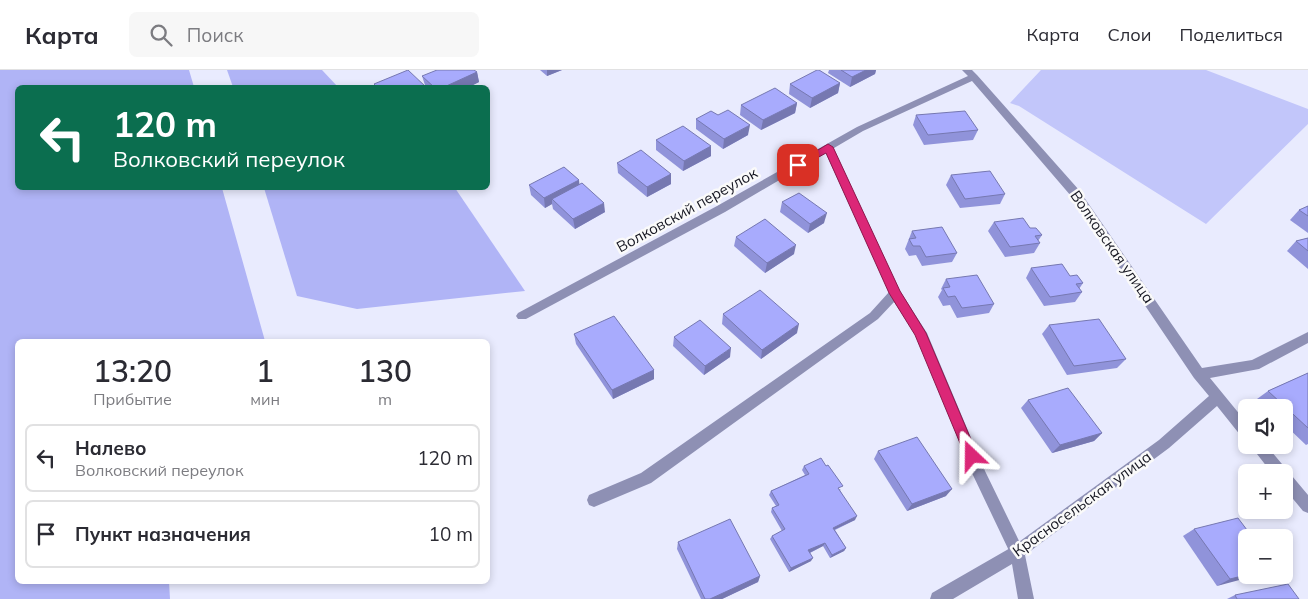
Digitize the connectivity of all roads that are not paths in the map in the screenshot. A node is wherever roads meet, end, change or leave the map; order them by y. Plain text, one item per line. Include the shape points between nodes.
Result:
1 (970, 74) edge
2 (828, 147) junction
3 (895, 293) junction
4 (522, 316) dead end
5 (1308, 337) edge
6 (1199, 374) junction
7 (1217, 397) junction
8 (1238, 422) edge
9 (1265, 454) edge
10 (1273, 464) edge
11 (1293, 488) edge
12 (594, 500) dead end
13 (1308, 506) edge
14 (1017, 552) junction
15 (938, 599) edge
16 (1026, 599) edge

1 - 2 street, Волковский переулок
1 - 6 street, Волковская улица via 1075,193
2 - 3 street
2 - 4 street, Волковский переулок via 721,210
3 - 12 street via 874,316 646,478
3 - 14 street via 920,333 979,473
5 - 6 street via 1254,365
6 - 7 street, Волковская улица
7 - 8 street, Волковская улица
7 - 14 street, Красносельская улица via 1164,444
9 - 10 street
11 - 13 street
14 - 15 street, Красносельская улица
14 - 16 street

